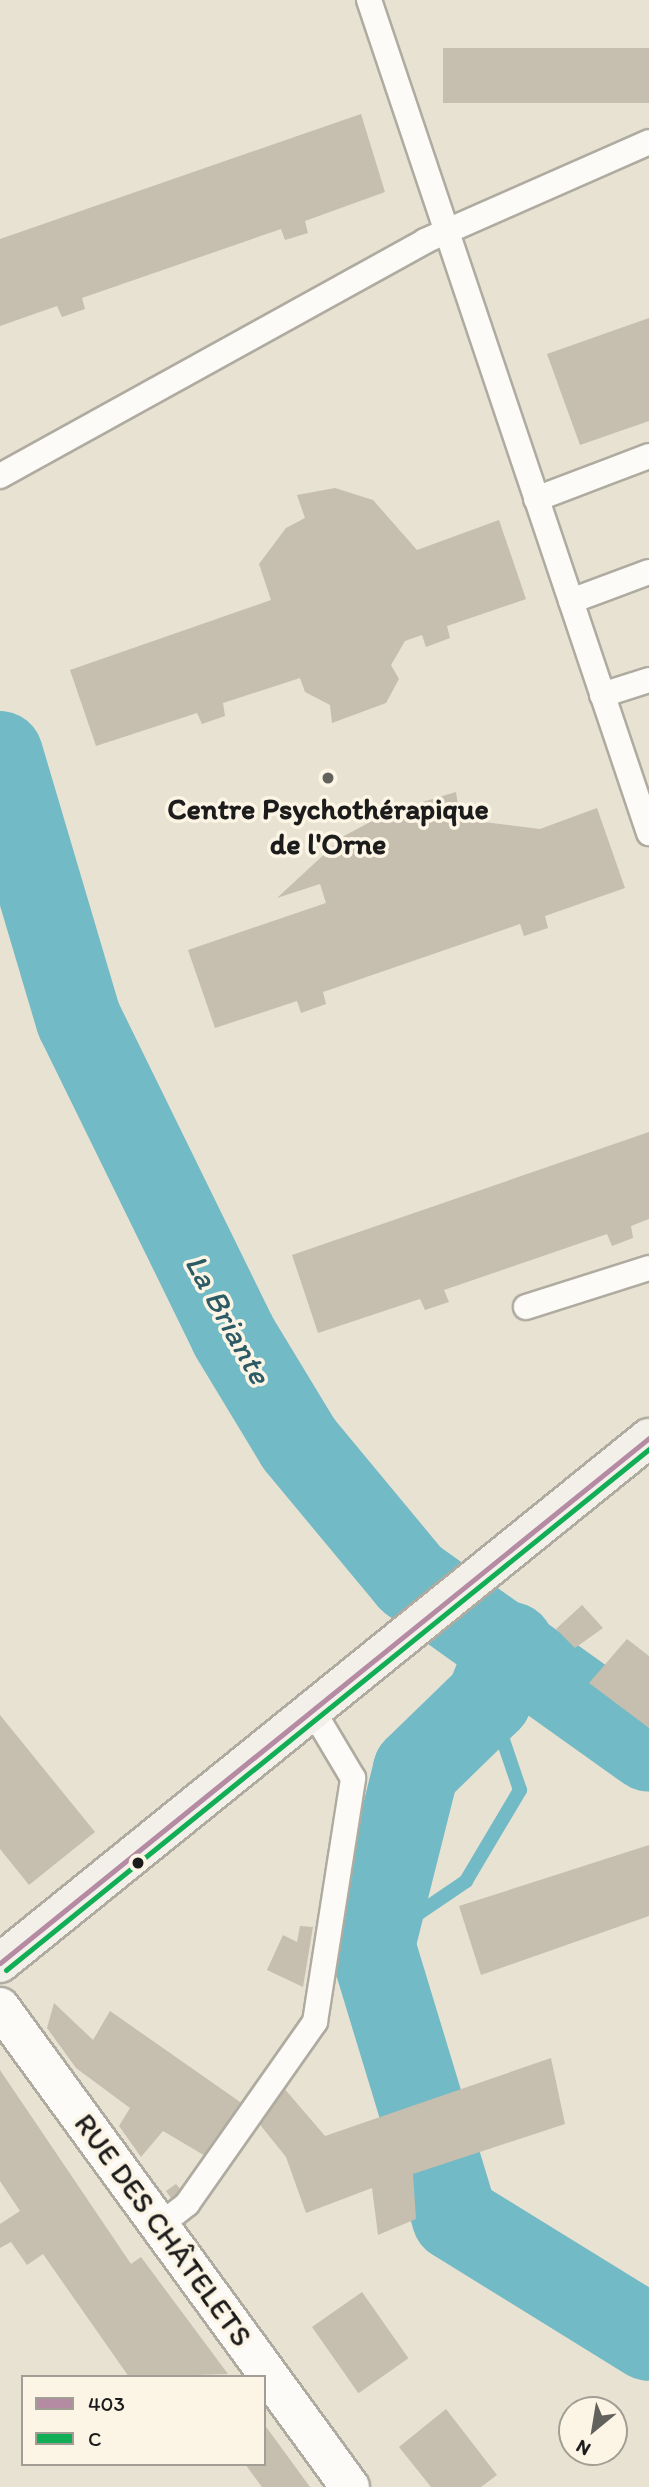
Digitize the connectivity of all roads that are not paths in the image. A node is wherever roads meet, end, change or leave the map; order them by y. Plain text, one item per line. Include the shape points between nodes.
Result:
1 (369, 0) edge
2 (649, 142) edge
3 (446, 231) junction
4 (649, 456) edge
5 (0, 476) edge
6 (536, 499) junction
7 (649, 572) edge
8 (571, 601) junction
9 (649, 680) edge
10 (603, 695) junction
11 (649, 833) edge
12 (649, 1268) edge
13 (526, 1307) dead end
14 (649, 1438) edge
15 (313, 1711) junction
16 (0, 1963) edge
17 (0, 2007) edge
18 (159, 2226) junction
19 (350, 2487) edge

1 - 3 lane
2 - 3 lane
3 - 5 lane
3 - 6 lane
4 - 6 lane
6 - 8 lane
7 - 8 lane
8 - 10 lane
9 - 10 lane
10 - 11 lane
12 - 13 lane
14 - 15 main road
15 - 16 main road
15 - 18 lane via 354,1778 314,2022 187,2204
17 - 18 street, RUE DES CHÂTELETS
18 - 19 street, RUE DES CHÂTELETS

